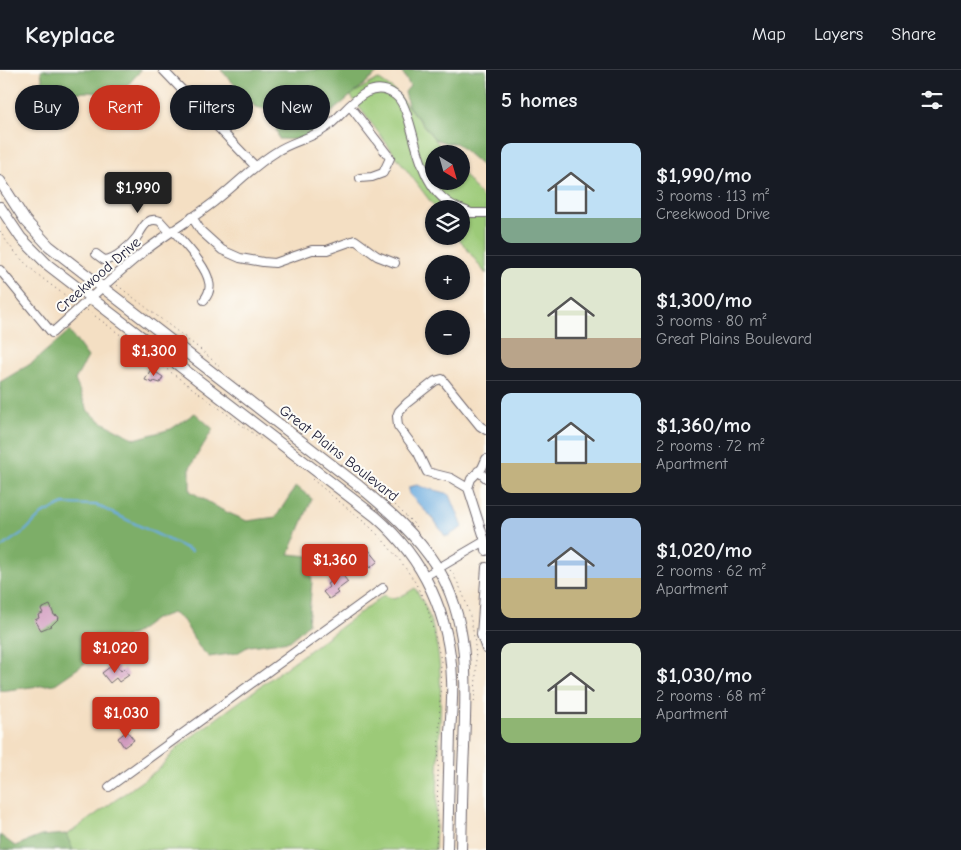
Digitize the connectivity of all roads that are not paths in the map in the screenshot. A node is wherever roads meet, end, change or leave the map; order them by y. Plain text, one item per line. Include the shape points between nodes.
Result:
1 (163, 70) edge
2 (350, 106) junction
3 (255, 166) junction
4 (360, 178) dead end
5 (0, 181) edge
6 (446, 200) edge
7 (0, 207) edge
8 (486, 212) edge
9 (470, 213) edge
10 (192, 217) junction
11 (172, 231) junction
12 (96, 254) dead end
13 (395, 263) dead end
14 (0, 270) edge
15 (102, 288) junction
16 (204, 300) dead end
17 (87, 303) junction
18 (486, 430) edge
19 (486, 459) edge
20 (478, 471) junction
21 (486, 478) edge
22 (468, 488) junction
23 (485, 541) edge
24 (486, 551) edge
25 (441, 566) junction
26 (486, 566) edge
27 (425, 576) junction
28 (383, 588) dead end
29 (486, 649) edge
30 (109, 787) dead end
31 (447, 850) edge
32 (460, 850) edge

1 - 3 street
2 - 3 street, Creekwood Drive via 328,127 288,145
2 - 4 street via 390,158 383,173
2 - 6 street, Creekwood Drive via 360,95 371,90 396,95 405,107 430,184
3 - 10 street, Creekwood Drive
5 - 15 main road, Great Plains Boulevard via 17,210 36,233
7 - 17 main road, Great Plains Boulevard via 35,254
8 - 9 street, Creekwood Drive
10 - 11 street, Creekwood Drive
10 - 13 street via 217,246 240,258 274,262 356,240 377,256
11 - 12 street via 160,221 152,220 145,223 131,243 111,259 104,260
11 - 15 street, Creekwood Drive
11 - 16 street via 203,269 209,282 209,292
14 - 17 street, Creekwood Drive via 52,333
15 - 17 street, Creekwood Drive
15 - 25 main road, Great Plains Boulevard via 383,506
17 - 27 main road, Great Plains Boulevard via 376,517 403,544
18 - 22 street via 442,379 435,381 396,416 398,426 418,452 427,472 451,478
19 - 20 street
20 - 21 street
20 - 22 street
22 - 23 street
23 - 24 street
23 - 25 street
25 - 27 street
25 - 32 main road, Great Plains Boulevard via 465,657
26 - 29 street via 481,634
27 - 31 main road, Great Plains Boulevard via 443,618 451,662
28 - 30 street

